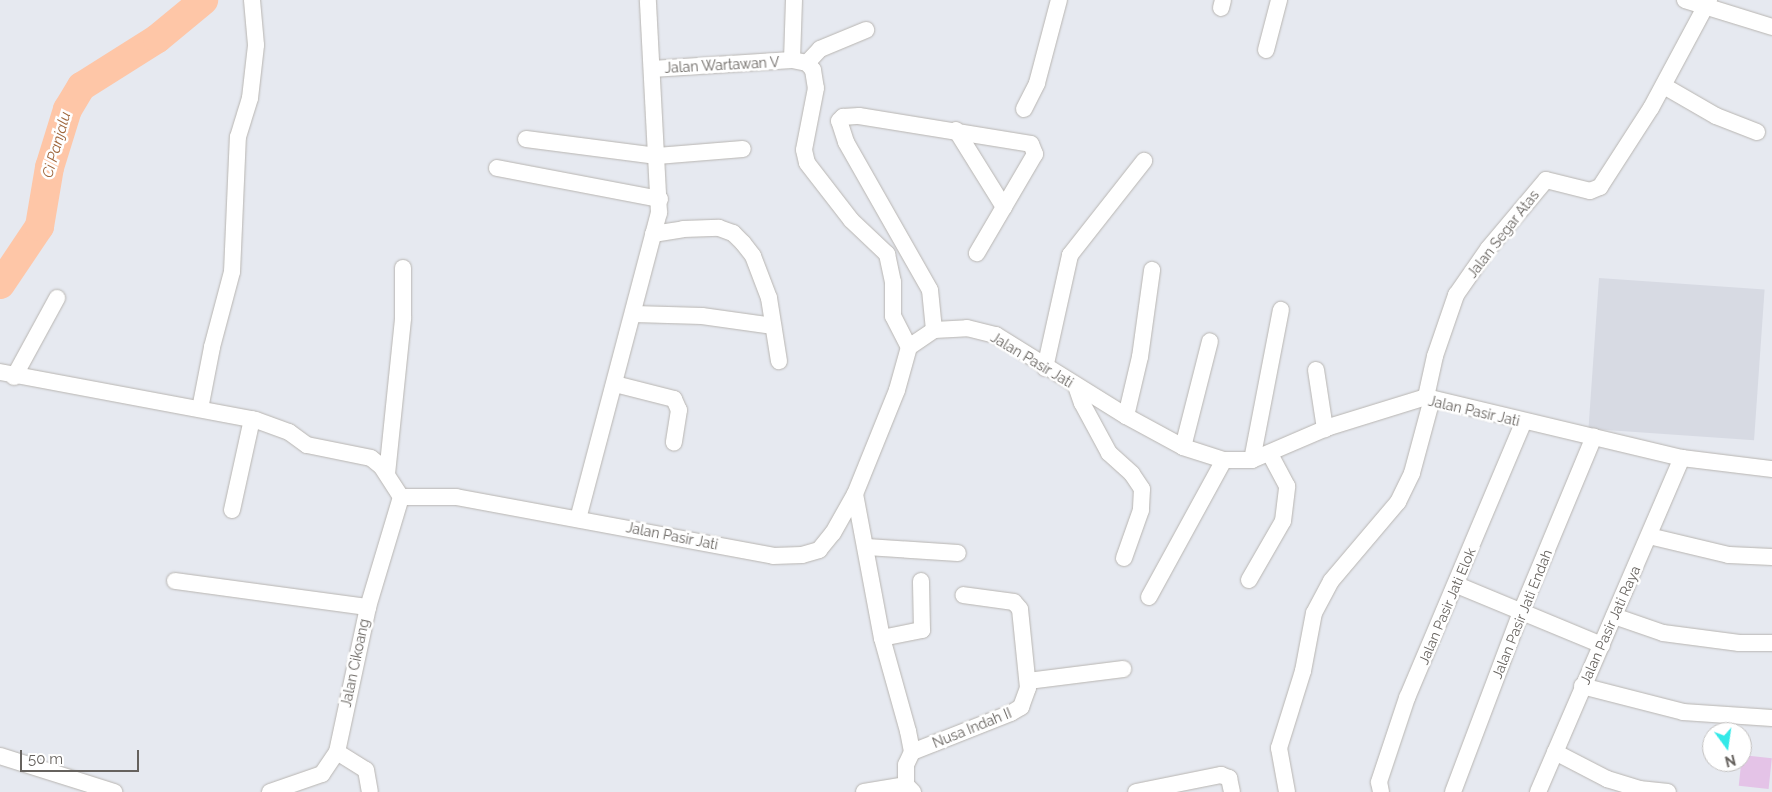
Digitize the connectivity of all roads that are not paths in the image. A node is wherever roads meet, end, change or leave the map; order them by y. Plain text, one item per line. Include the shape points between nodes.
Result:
1 (252, 0) edge
2 (648, 0) edge
3 (794, 0) edge
4 (1059, 0) edge
5 (1279, 0) edge
6 (1685, 0) edge
7 (1708, 4) edge
8 (1772, 27) edge
9 (866, 30) dead end
10 (1266, 50) dead end
11 (800, 62) junction
12 (652, 69) junction
13 (1664, 86) junction
14 (1024, 109) dead end
15 (956, 130) junction
16 (1757, 132) dead end
17 (526, 139) dead end
18 (743, 149) dead end
19 (657, 156) junction
20 (1144, 161) dead end
21 (496, 168) dead end
22 (660, 199) junction
23 (1004, 207) junction
24 (653, 234) junction
25 (977, 252) dead end
26 (403, 268) dead end
27 (1152, 270) dead end
28 (57, 298) dead end
29 (1281, 310) dead end
30 (634, 314) junction
31 (774, 326) junction
32 (934, 330) junction
33 (1210, 341) dead end
34 (909, 347) junction
35 (779, 361) dead end
36 (1045, 368) junction
37 (1316, 370) dead end
38 (7, 374) edge
39 (615, 384) junction
40 (1076, 386) junction
41 (1429, 398) junction
42 (200, 409) junction
43 (1126, 416) junction
44 (252, 419) junction
45 (1523, 422) junction
46 (1325, 429) junction
47 (1594, 437) junction
48 (674, 443) dead end
49 (1183, 447) junction
50 (1270, 454) junction
51 (1682, 458) junction
52 (1224, 460) junction
53 (1252, 460) junction
54 (1772, 469) edge
55 (387, 474) junction
56 (855, 494) junction
57 (401, 497) junction
58 (232, 510) dead end
59 (578, 519) junction
60 (1649, 536) junction
61 (867, 547) junction
62 (958, 553) dead end
63 (1772, 557) edge
64 (1124, 558) dead end
65 (1249, 580) dead end
66 (175, 581) dead end
67 (921, 581) dead end
68 (1457, 585) junction
69 (963, 596) dead end
70 (1149, 596) dead end
71 (368, 607) junction
72 (1521, 612) junction
73 (1614, 616) junction
74 (882, 638) junction
75 (1772, 643) edge
76 (1602, 645) junction
77 (1123, 669) dead end
78 (1028, 681) junction
79 (1582, 686) junction
80 (1772, 718) edge
81 (337, 752) junction
82 (912, 752) junction
83 (1555, 752) junction
84 (0, 756) edge
85 (909, 788) edge
86 (114, 792) edge
87 (270, 792) edge
88 (370, 792) edge
89 (864, 792) edge
90 (1125, 792) edge
91 (1136, 792) edge
92 (1232, 792) edge
93 (1287, 792) edge
94 (1381, 792) edge
95 (1453, 792) edge
96 (1538, 792) edge
97 (1668, 792) edge

1 - 42 street via 256,45 250,98 238,137 232,272
2 - 12 street
3 - 11 street
4 - 14 street via 1037,83
5 - 10 street
6 - 7 street
7 - 8 street
7 - 13 street, Jalan Segar Atas
9 - 11 street via 820,49
11 - 12 street, Jalan Wartawan V
11 - 34 street via 813,70 816,88 804,150 807,162 851,220 887,254 893,282 894,316
12 - 19 street
13 - 16 street via 1716,116
13 - 41 street, Jalan Segar Atas via 1600,187 1590,191 1546,180 1488,249 1456,295 1435,356
15 - 23 street
15 - 23 street via 1030,144 1034,148 1035,154
15 - 32 street via 859,116 843,117 839,121 846,142 930,290
17 - 19 street
18 - 19 street
19 - 22 street
20 - 36 street via 1070,255
21 - 22 street
22 - 24 street
23 - 25 street
24 - 30 street
24 - 31 street via 702,228 733,233 743,242 759,269
26 - 55 street via 403,318
27 - 43 street via 1140,357
28 - 38 street
29 - 53 street
30 - 31 street via 702,316
30 - 39 street
31 - 35 street
32 - 34 street
32 - 36 street, Jalan Pasir Jati via 967,328 996,335
33 - 49 street
34 - 56 street, Jalan Pasir Jati via 897,390
36 - 40 street, Jalan Pasir Jati
37 - 46 street
38 - 42 street
39 - 48 street via 674,399 679,410
39 - 59 street
40 - 43 street, Jalan Pasir Jati
40 - 64 street via 1109,453 1132,474 1142,489 1140,510
41 - 45 street, Jalan Pasir Jati
41 - 46 street, Jalan Pasir Jati
41 - 93 street via 1412,473 1398,502 1331,581 1314,613 1303,671 1279,748
42 - 44 street
43 - 49 street, Jalan Pasir Jati
44 - 55 street via 289,432 307,445 371,458
44 - 58 street
45 - 47 street, Jalan Pasir Jati
45 - 68 street, Jalan Pasir Jati Elok
46 - 50 street, Jalan Pasir Jati
47 - 51 street, Jalan Pasir Jati
47 - 72 street, Jalan Pasir Jati Endah
49 - 52 street, Jalan Pasir Jati
50 - 53 street, Jalan Pasir Jati
50 - 65 street via 1287,486 1283,521
51 - 54 street, Jalan Pasir Jati
51 - 60 street, Jalan Pasir Jati Raya
52 - 53 street, Jalan Pasir Jati
52 - 70 street
55 - 57 street
56 - 59 street, Jalan Pasir Jati via 819,550 802,555 773,556
56 - 61 street
57 - 59 street, Jalan Pasir Jati via 456,497
57 - 71 street, Jalan Cikoang
60 - 63 street via 1729,555
60 - 73 street, Jalan Pasir Jati Raya
61 - 62 street
61 - 74 street via 870,585
66 - 71 street
67 - 74 street via 922,630
68 - 72 street
68 - 94 street, Jalan Pasir Jati Elok via 1407,698 1379,782
69 - 78 street, Nusa Indah II via 1014,602 1020,609
71 - 81 street, Jalan Cikoang
72 - 76 street
72 - 95 street, Jalan Pasir Jati Endah
73 - 75 street via 1663,633 1739,643
73 - 76 street, Jalan Pasir Jati Raya
74 - 82 street
76 - 79 street, Jalan Pasir Jati Raya
77 - 78 street
78 - 82 street, Nusa Indah II via 1021,707
79 - 80 street via 1683,712
79 - 83 street, Jalan Pasir Jati Raya
81 - 87 street, Jalan Cikoang via 322,774
81 - 88 street via 366,770
82 - 85 street via 906,765
83 - 96 street, Jalan Pasir Jati Raya
83 - 97 street via 1607,779 1639,789
84 - 86 street
85 - 89 street
90 - 91 street
91 - 92 street via 1221,775 1228,778

